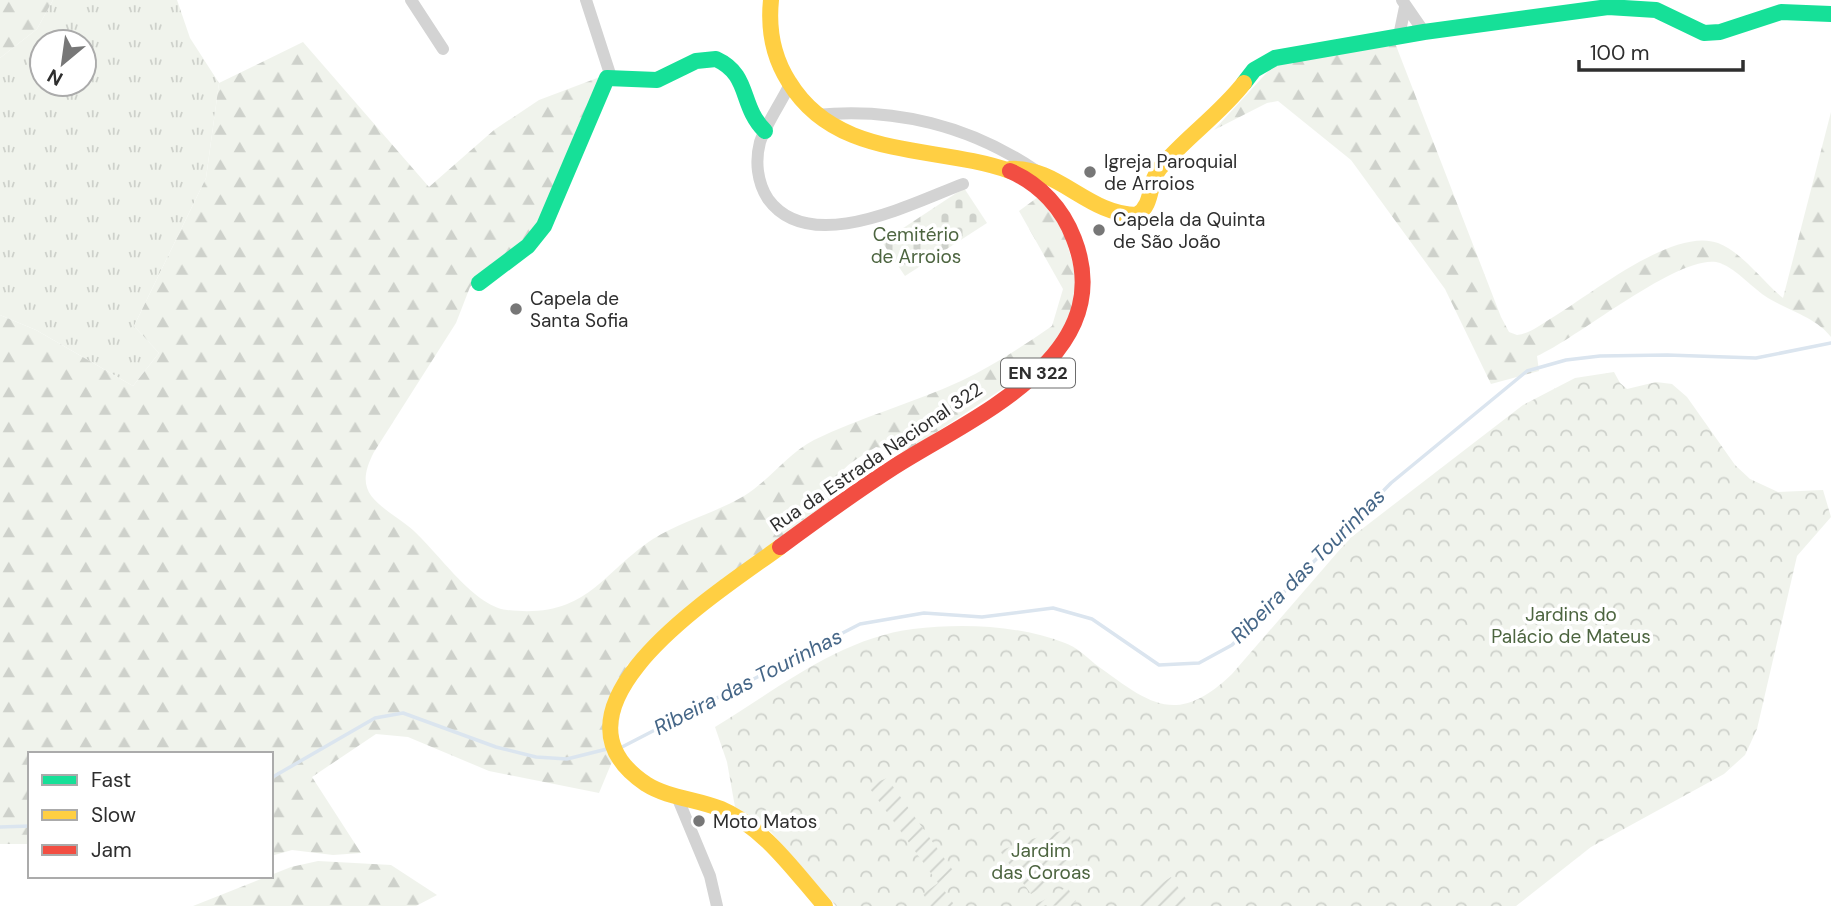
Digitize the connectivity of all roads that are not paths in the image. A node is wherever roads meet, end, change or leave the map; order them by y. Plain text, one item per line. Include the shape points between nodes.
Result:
1 (411, 0) edge
2 (586, 0) edge
3 (771, 0) edge
4 (1403, 4) edge
5 (1831, 14) edge
6 (1424, 32) junction
7 (1399, 36) junction
8 (443, 49) dead end
9 (611, 77) junction
10 (790, 85) junction
11 (802, 100) junction
12 (776, 113) junction
13 (816, 115) junction
14 (765, 131) junction
15 (1010, 169) junction
16 (1041, 174) junction
17 (963, 184) dead end
18 (479, 283) dead end
19 (678, 799) junction
20 (717, 906) edge
21 (825, 906) edge

1 - 8 street
2 - 9 street
3 - 10 main road, Rua da Estrada Nacional 322 / EN 322 via 773,48
4 - 6 street
4 - 7 street
5 - 6 main road via 1781,12 1704,33 1656,10 1608,7
6 - 7 main road
7 - 16 main road via 1264,62 1226,108 1159,169 1147,206 1137,215 1104,211
9 - 14 main road via 654,80 696,60 721,62 738,74 751,117
9 - 18 main road via 603,83 541,230 528,246
10 - 11 main road, Rua da Estrada Nacional 322 / EN 322
10 - 12 street
11 - 12 street
11 - 13 main road, Rua da Estrada Nacional 322 / EN 322
12 - 14 street
13 - 15 main road, Rua da Estrada Nacional 322 / EN 322 via 866,142
13 - 16 street via 879,115 955,128 996,145
14 - 17 street via 757,156 762,187 776,208 806,224 833,225 872,217
15 - 16 main road
15 - 19 main road, Rua da Estrada Nacional 322 / EN 322 via 1048,196 1076,242 1082,296 1063,346 1032,377 816,519 653,647 617,695 612,719 618,750 641,781
19 - 20 street
19 - 21 main road, Rua da Estrada Nacional 322 / EN 322 via 725,811 750,826

